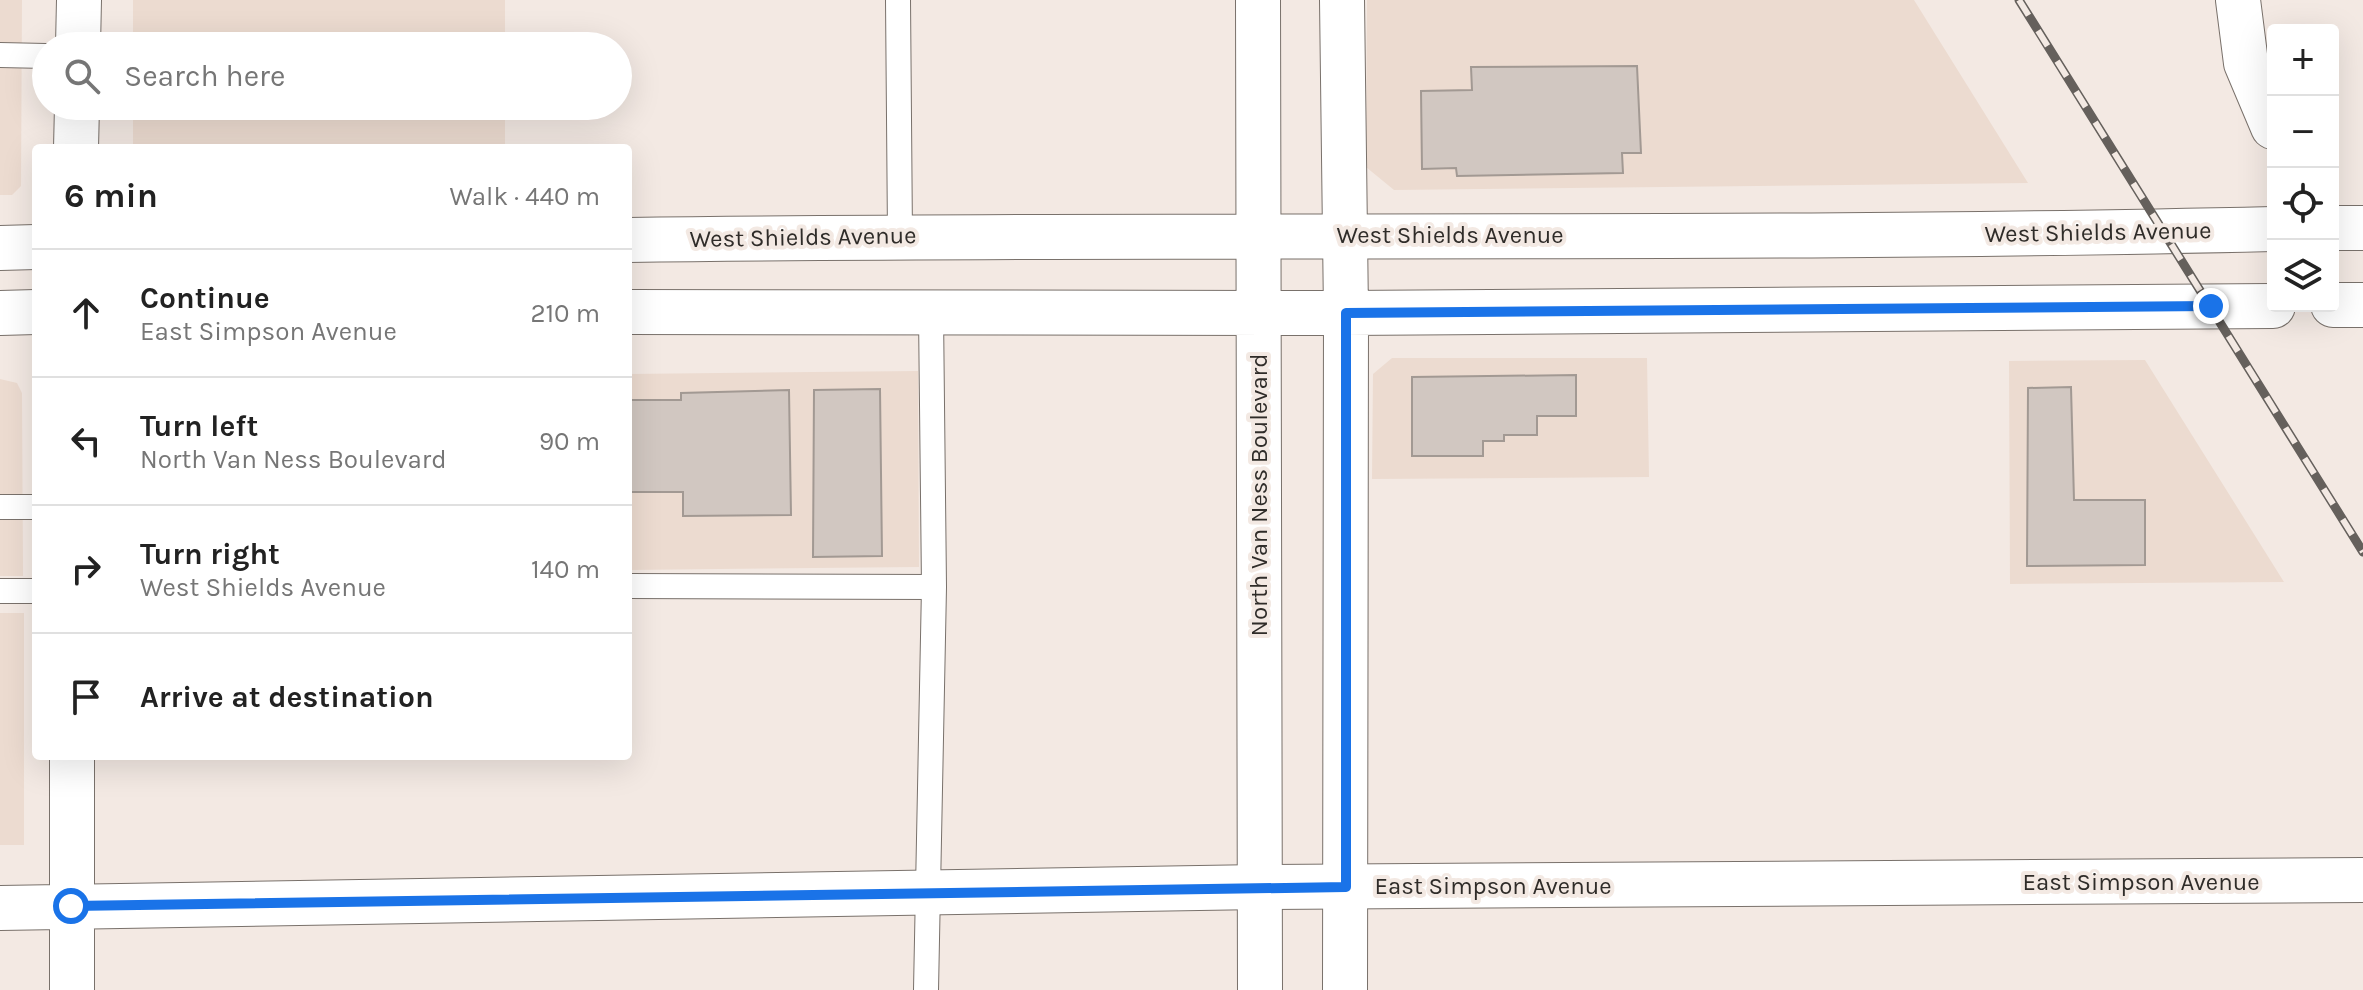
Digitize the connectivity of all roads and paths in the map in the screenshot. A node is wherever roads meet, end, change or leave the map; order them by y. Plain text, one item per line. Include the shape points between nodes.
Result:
1 (79, 0) edge
2 (898, 0) edge
3 (1258, 0) edge
4 (1342, 0) edge
5 (2238, 0) edge
6 (78, 32) edge
7 (0, 55) edge
8 (32, 56) edge
9 (2267, 113) edge
10 (77, 120) edge
11 (76, 144) edge
12 (2339, 228) edge
13 (2363, 228) edge
14 (2267, 229) edge
15 (1259, 235) junction
16 (900, 236) junction
17 (1346, 236) junction
18 (632, 240) edge
19 (32, 247) edge
20 (0, 248) edge
21 (2339, 305) edge
22 (2363, 305) edge
23 (2267, 306) edge
24 (32, 312) edge
25 (632, 312) edge
26 (0, 313) edge
27 (931, 313) junction
28 (1259, 313) junction
29 (1346, 313) junction
30 (0, 507) edge
31 (32, 507) edge
32 (632, 586) edge
33 (934, 587) junction
34 (0, 591) edge
35 (32, 591) edge
36 (72, 760) edge
37 (2363, 880) edge
38 (1260, 887) junction
39 (1346, 887) junction
40 (930, 892) junction
41 (71, 906) junction
42 (0, 908) edge
43 (72, 990) edge
44 (926, 990) edge
45 (1260, 990) edge
46 (1345, 990) edge

1 - 6 street
2 - 16 lane
3 - 15 street, North Van Ness Boulevard
4 - 17 street
5 - 9 street via 2246,63
7 - 8 lane
10 - 11 street
12 - 13 street
14 - 17 street, West Shields Avenue
15 - 16 street, West Shields Avenue
15 - 17 street, West Shields Avenue
15 - 28 street, North Van Ness Boulevard
16 - 18 street, West Shields Avenue
17 - 29 street
19 - 20 street
21 - 22 street
23 - 29 street
24 - 26 street
25 - 27 street
27 - 28 street
27 - 33 lane
28 - 29 street
28 - 38 street, North Van Ness Boulevard
29 - 39 street
30 - 31 lane
32 - 33 lane
33 - 40 lane
34 - 35 lane
36 - 41 street
37 - 39 street, East Simpson Avenue
38 - 39 street, East Simpson Avenue
38 - 40 street, East Simpson Avenue
38 - 45 street, North Van Ness Boulevard
39 - 46 street
40 - 41 street, East Simpson Avenue
40 - 44 lane
41 - 42 street, East Simpson Avenue
41 - 43 street

